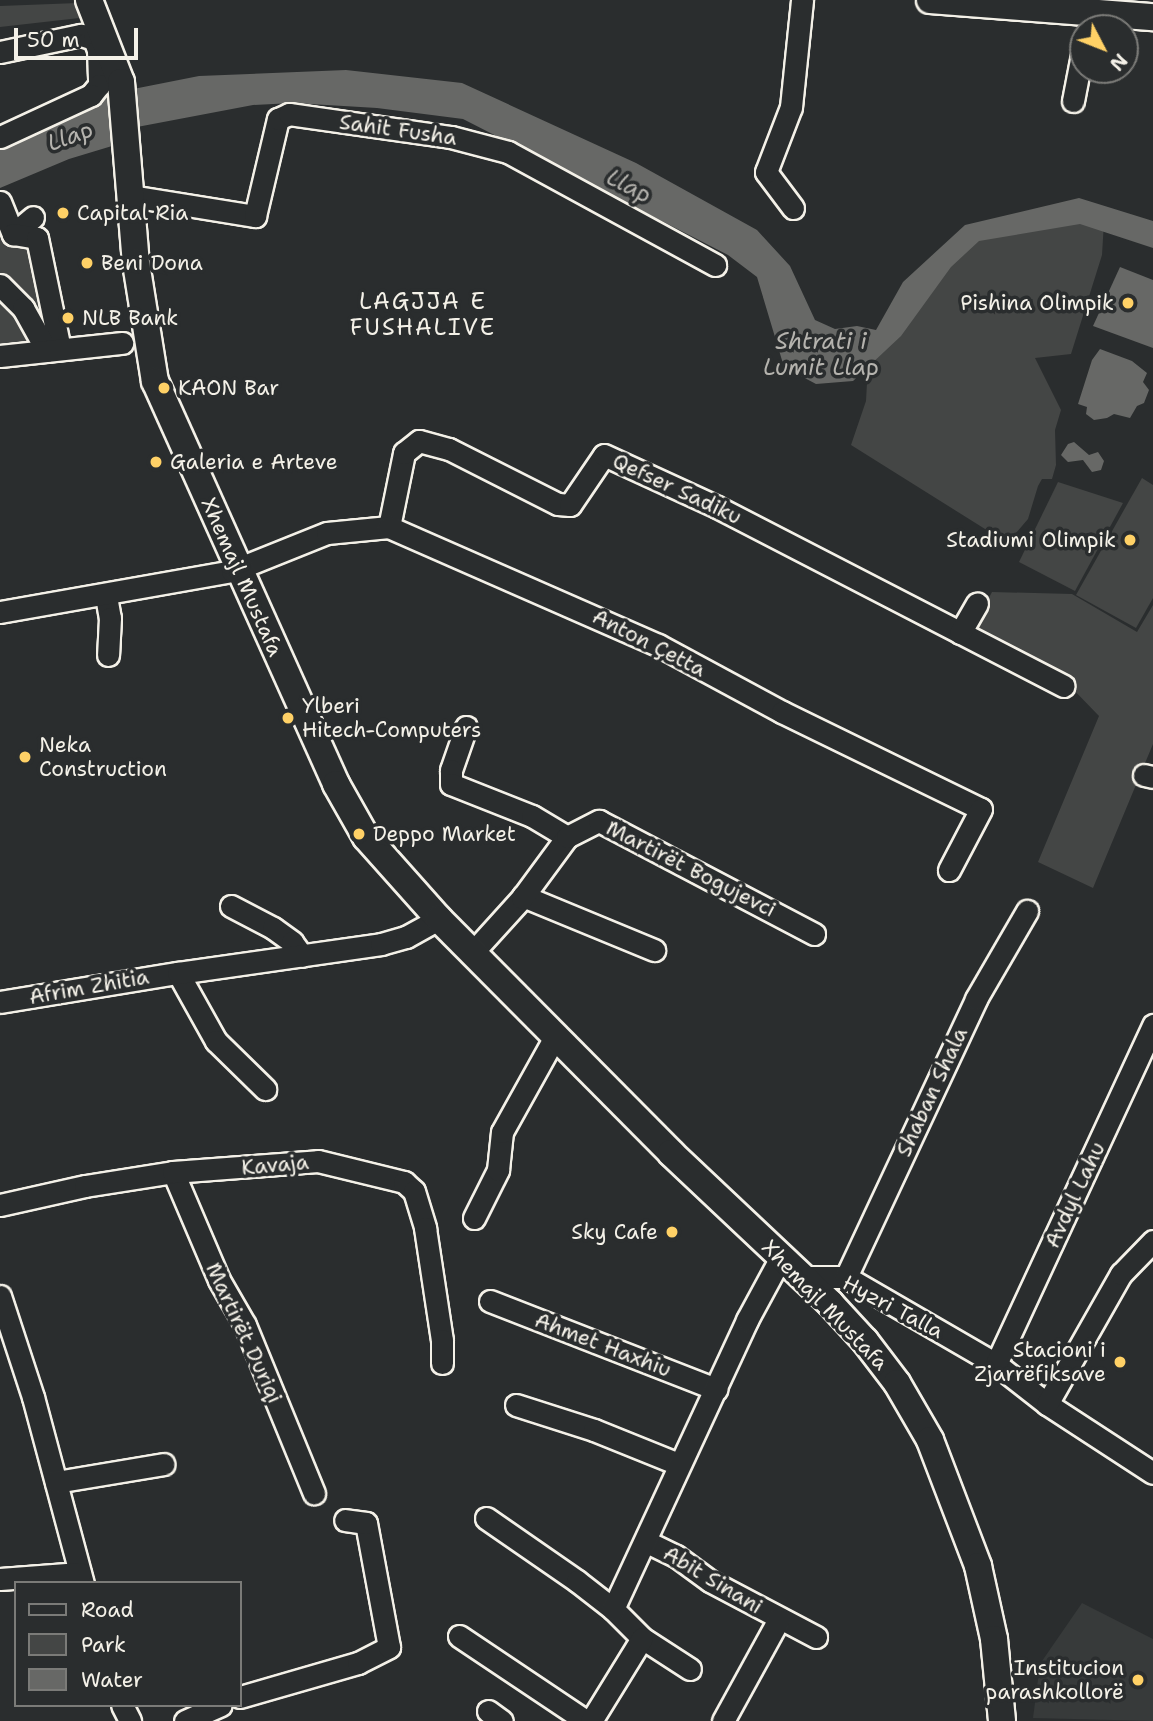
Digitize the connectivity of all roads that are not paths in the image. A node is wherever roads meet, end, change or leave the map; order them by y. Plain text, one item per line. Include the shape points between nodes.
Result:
1 (89, 0) edge
2 (802, 0) edge
3 (930, 0) edge
4 (984, 3) edge
5 (1143, 11) edge
6 (1082, 14) edge
7 (0, 52) edge
8 (1076, 84) edge
9 (1073, 101) dead end
10 (0, 137) edge
11 (131, 196) junction
12 (0, 202) edge
13 (793, 208) dead end
14 (33, 217) dead end
15 (13, 234) junction
16 (715, 265) dead end
17 (0, 285) edge
18 (122, 343) dead end
19 (54, 350) junction
20 (0, 356) edge
21 (389, 527) junction
22 (240, 569) junction
23 (106, 596) junction
24 (977, 604) dead end
25 (0, 612) edge
26 (960, 633) junction
27 (108, 655) dead end
28 (1064, 686) dead end
29 (467, 727) dead end
30 (568, 837) junction
31 (949, 870) dead end
32 (523, 896) junction
33 (231, 906) dead end
34 (1027, 911) dead end
35 (439, 919) junction
36 (814, 934) dead end
37 (654, 950) dead end
38 (474, 952) junction
39 (302, 957) junction
40 (178, 972) junction
41 (0, 1002) edge
42 (1153, 1024) edge
43 (556, 1035) junction
44 (265, 1090) dead end
45 (173, 1172) junction
46 (0, 1205) edge
47 (474, 1218) dead end
48 (1153, 1241) edge
49 (781, 1257) junction
50 (803, 1277) junction
51 (846, 1277) junction
52 (0, 1296) edge
53 (490, 1301) dead end
54 (442, 1363) dead end
55 (996, 1364) junction
56 (716, 1389) junction
57 (1047, 1404) junction
58 (516, 1405) dead end
59 (163, 1464) dead end
60 (678, 1464) junction
61 (1153, 1473) edge
62 (56, 1482) junction
63 (314, 1493) dead end
64 (486, 1518) dead end
65 (345, 1520) dead end
66 (647, 1542) junction
67 (82, 1578) edge
68 (0, 1579) edge
69 (613, 1609) junction
70 (779, 1619) junction
71 (460, 1636) dead end
72 (816, 1637) dead end
73 (642, 1639) junction
74 (690, 1669) dead end
75 (242, 1697) edge
76 (216, 1707) edge
77 (185, 1721) edge
78 (588, 1721) edge
79 (723, 1721) edge
80 (1002, 1721) edge

1 - 11 main road, Xhemajl Mustafa via 121,82
2 - 13 street via 791,107 766,172
3 - 4 main road
4 - 6 main road
5 - 6 main road
7 - 10 street via 81,35 94,39 99,85 91,95
8 - 9 street
11 - 16 street, Sahit Fusha via 255,216 278,120 289,114 451,137 508,152
11 - 22 main road, Xhemajl Mustafa via 136,263 155,381
12 - 15 street
14 - 15 street
15 - 19 street via 37,238
17 - 19 street
18 - 19 street
19 - 20 street
21 - 22 street, Anton Çetta via 327,533
21 - 26 street, Qefser Sadiku via 404,453 419,440 449,449 558,504 570,505 604,455 717,507
21 - 31 street, Anton Çetta via 658,645 782,712 981,809
22 - 23 street, Anton Çetta
22 - 35 main road, Xhemajl Mustafa via 336,784 366,837
23 - 25 street, Anton Çetta
23 - 27 street
24 - 26 street
26 - 28 street, Qefser Sadiku
29 - 30 street via 451,770 451,784 532,816
30 - 32 street, Martirët Bogujevci
30 - 36 street, Martirët Bogujevci via 599,821
32 - 37 street
32 - 38 street, Martirët Bogujevci
33 - 39 street via 292,942
34 - 51 street, Shaban Shala via 976,999
35 - 38 main road, Xhemajl Mustafa
35 - 39 street, Afrim Zhitia via 381,944
38 - 43 main road, Xhemajl Mustafa
39 - 40 street, Afrim Zhitia
40 - 41 street, Afrim Zhitia
40 - 44 street, Afrim Zhitia via 216,1041
42 - 55 street, Avdyl Lahu
43 - 47 street via 502,1132 498,1170
43 - 49 main road, Xhemajl Mustafa
45 - 46 street, Kavaja via 85,1185
45 - 54 street, Kavaja via 318,1161 404,1182 414,1191 425,1228
45 - 63 street, Martirët Duriqi via 219,1280 245,1325
48 - 57 street via 1121,1274
49 - 50 main road, Xhemajl Mustafa
49 - 56 street
50 - 51 street, Hyzri Talla
50 - 80 main road, Xhemajl Mustafa via 890,1373 930,1440 978,1566 994,1639
51 - 55 street, Hyzri Talla
52 - 62 street
53 - 56 street, Ahmet Haxhiu
55 - 57 street, Hyzri Talla
56 - 60 street
57 - 61 street, Hyzri Talla
58 - 60 street
59 - 62 street
60 - 66 street
62 - 67 street
64 - 69 street
65 - 75 street via 366,1524 389,1647 358,1663
66 - 69 street
66 - 70 street, Abit Sinani
67 - 68 street
69 - 73 street
70 - 72 street, Abit Sinani
70 - 79 street, Abit Sinani
71 - 78 street
73 - 74 street
73 - 78 street
76 - 77 street

